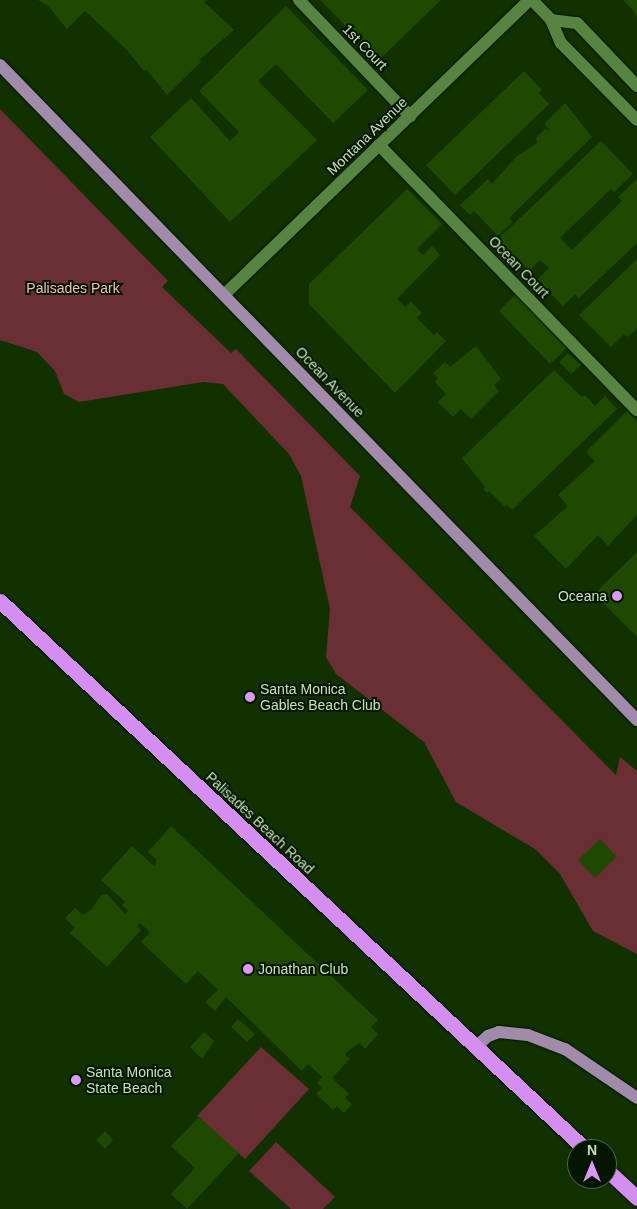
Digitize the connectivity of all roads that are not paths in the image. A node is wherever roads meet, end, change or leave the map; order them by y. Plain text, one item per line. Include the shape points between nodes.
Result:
1 (299, 0) edge
2 (531, 0) edge
3 (551, 20) junction
4 (0, 65) edge
5 (637, 86) edge
6 (410, 116) junction
7 (637, 120) edge
8 (379, 146) junction
9 (225, 294) junction
10 (637, 410) edge
11 (0, 601) edge
12 (637, 720) edge
13 (476, 1047) junction
14 (637, 1098) edge
15 (574, 1139) edge
16 (617, 1179) edge
17 (637, 1198) edge

1 - 6 street, 1st Court
2 - 3 street
2 - 6 street, Montana Avenue
3 - 5 street via 577,23
3 - 7 street via 561,43
4 - 9 main road, Ocean Avenue
6 - 8 street, Montana Avenue
8 - 9 street, Montana Avenue
8 - 10 street, Ocean Court
9 - 12 main road, Ocean Avenue
11 - 13 highway, Palisades Beach Road
13 - 14 main road via 488,1036 500,1032 528,1035 565,1049
13 - 15 highway, Palisades Beach Road
16 - 17 highway

